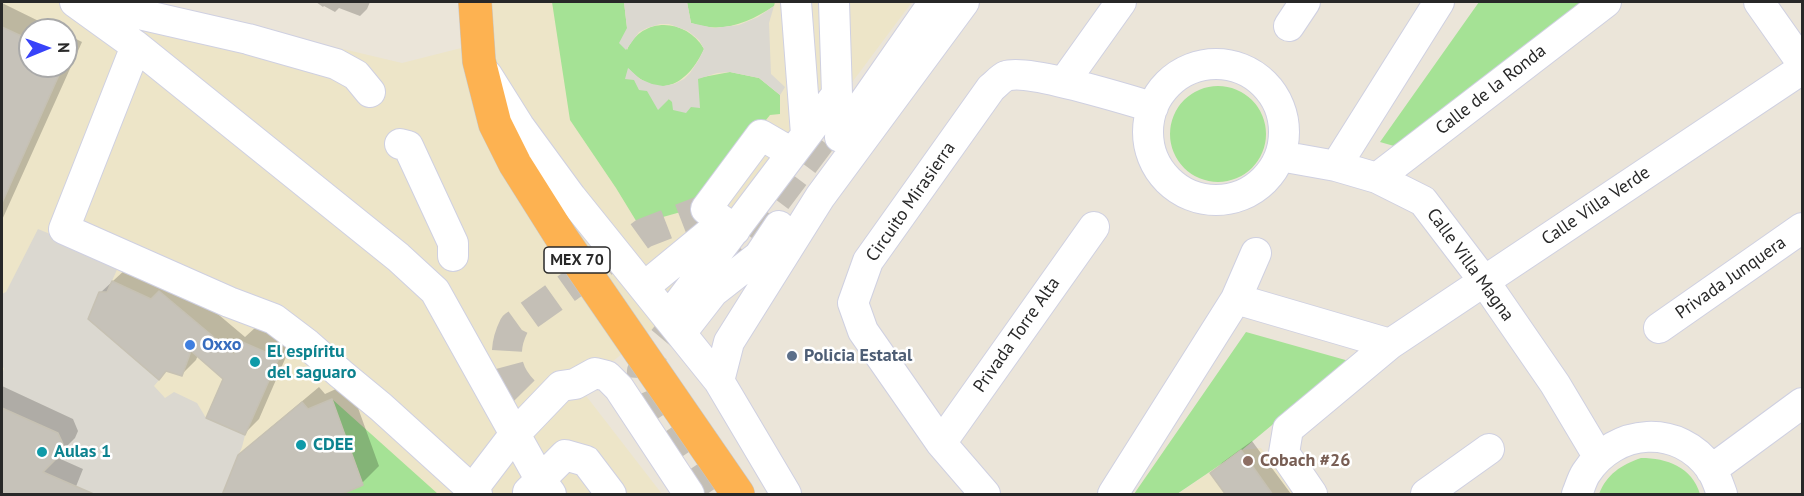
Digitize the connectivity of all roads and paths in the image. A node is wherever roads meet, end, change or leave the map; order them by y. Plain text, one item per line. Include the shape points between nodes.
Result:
1 (75, 2) edge
2 (86, 2) edge
3 (475, 2) edge
4 (796, 2) edge
5 (834, 2) edge
6 (934, 2) edge
7 (963, 2) edge
8 (1121, 2) edge
9 (1305, 2) edge
10 (1439, 2) edge
11 (1606, 2) edge
12 (1759, 2) edge
13 (1289, 26) dead end
14 (908, 37) junction
15 (136, 46) junction
16 (479, 61) junction
17 (1803, 63) edge
18 (1803, 69) edge
19 (1064, 82) junction
20 (370, 92) dead end
21 (1153, 107) junction
22 (840, 115) tunnel mouth
23 (400, 144) dead end
24 (799, 144) junction
25 (1280, 156) junction
26 (1336, 166) junction
27 (1377, 178) junction
28 (729, 226) junction
29 (1094, 227) dead end
30 (1803, 228) edge
31 (1256, 253) dead end
32 (453, 256) dead end
33 (1484, 281) junction
34 (644, 287) junction
35 (1236, 299) junction
36 (674, 325) junction
37 (1659, 328) dead end
38 (1390, 344) junction
39 (719, 381) junction
40 (1803, 404) edge
41 (532, 421) junction
42 (941, 443) junction
43 (1489, 449) dead end
44 (566, 455) junction
45 (1598, 456) junction
46 (1717, 482) edge
47 (539, 489) edge
48 (476, 494) edge
49 (610, 495) edge
50 (689, 495) edge
51 (738, 495) edge
52 (786, 495) edge
53 (985, 495) edge
54 (1113, 495) edge
55 (1312, 495) edge
56 (1426, 495) edge
57 (1577, 495) edge

1 - 15 street
2 - 20 street via 248,39 336,64 356,75
3 - 16 highway, MEX 70
4 - 24 street
5 - 24 street via 837,94
6 - 14 street
7 - 39 street via 820,197 729,342
8 - 19 street
9 - 13 street
10 - 26 street
11 - 27 street, Calle de la Ronda
12 - 17 street
14 - 22 street via 882,57
14 - 36 street via 759,256
15 - 41 street via 435,291
15 - 48 street via 64,229 274,319 381,407
16 - 34 street via 519,126
16 - 51 highway, MEX 70 via 495,124 515,164
18 - 33 street, Calle Villa Verde
19 - 21 street
19 - 42 street, Circuito Mirasierra via 1006,76 991,88 868,261 853,303 863,331
21 - 25 street via 1164,88 1180,74 1220,63 1241,68 1259,79 1278,104 1284,135
21 - 25 street via 1149,130 1152,154 1172,183 1198,197 1233,198 1250,191 1268,176
23 - 32 street via 408,146 453,243
24 - 28 street
25 - 26 street, Calle Villa Magna
26 - 27 street, Calle Villa Magna
27 - 33 street, Calle Villa Magna via 1423,201
28 - 34 street
28 - 36 street
29 - 42 street, Privada Torre Alta
30 - 37 street, Privada Junquera
31 - 35 street
33 - 38 street, Calle Villa Verde
33 - 45 street, Calle Villa Magna via 1555,384
34 - 36 street
35 - 38 street
35 - 54 street
36 - 39 street
38 - 55 street via 1288,429 1284,453
39 - 52 street
40 - 46 street
41 - 44 street
41 - 47 street
41 - 48 street
41 - 50 street via 569,399 574,384 595,374 607,376 619,388
42 - 53 street, Circuito Mirasierra
43 - 56 street
44 - 47 street
44 - 49 street via 586,461
45 - 46 street via 1636,437 1658,436 1679,442 1697,454
45 - 57 street via 1584,475

